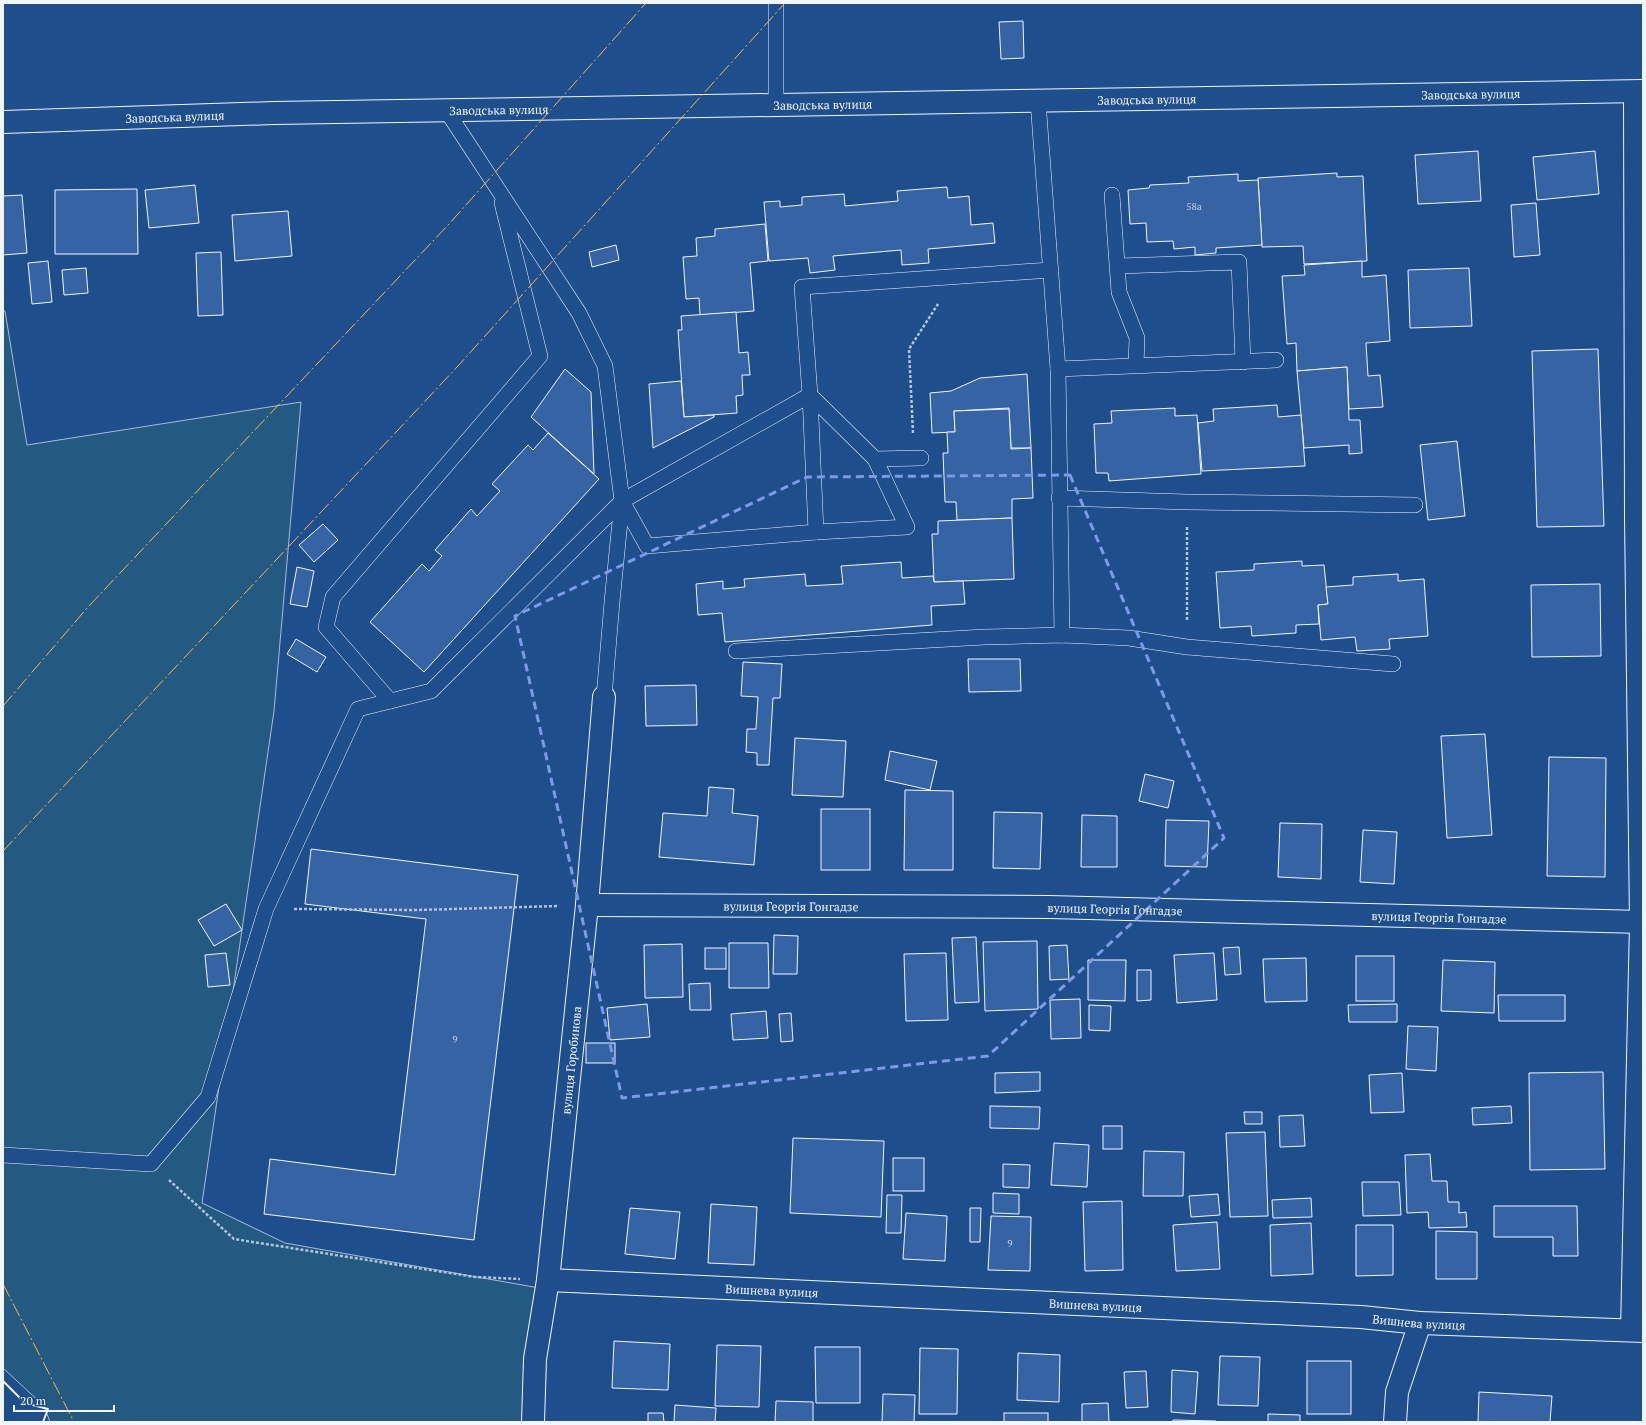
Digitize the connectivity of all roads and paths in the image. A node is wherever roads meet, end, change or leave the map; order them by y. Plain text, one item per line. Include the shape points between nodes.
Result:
1 (776, 3) edge
2 (1639, 92) edge
3 (1038, 101) junction
4 (776, 105) junction
5 (446, 110) junction
6 (3, 122) edge
7 (500, 192) junction
8 (1112, 195) dead end
9 (1118, 266) junction
10 (1051, 270) junction
11 (955, 276) junction
12 (1276, 360) dead end
13 (1244, 362) junction
14 (1136, 365) junction
15 (1058, 369) junction
16 (810, 395) junction
17 (918, 458) joint
18 (875, 460) junction
19 (1059, 498) junction
20 (622, 501) junction
21 (1187, 502) junction
22 (1415, 505) dead end
23 (1639, 517) edge
24 (816, 532) junction
25 (1062, 635) junction
26 (1187, 647) junction
27 (736, 651) dead end
28 (1393, 664) dead end
29 (604, 697) joint
30 (390, 701) junction
31 (587, 905) junction
32 (266, 909) junction
33 (1642, 922) edge
34 (3, 1155) edge
35 (151, 1164) junction
36 (548, 1280) junction
37 (1420, 1323) junction
38 (1637, 1331) edge
39 (532, 1422) edge
40 (1395, 1422) edge

1 - 4 lane
2 - 3 street, Заводська вулиця
2 - 23 street
3 - 4 street, Заводська вулиця
3 - 10 lane
4 - 5 street, Заводська вулиця
5 - 6 street, Заводська вулиця
5 - 7 lane
7 - 20 lane via 579,313 605,366
7 - 30 lane via 540,356 333,597 326,627
8 - 9 lane
9 - 13 lane via 1238,262
9 - 14 lane via 1119,292 1137,338
10 - 11 lane
10 - 15 lane
11 - 16 lane via 802,287
11 - 17 path via 910,349
12 - 13 lane
13 - 14 lane
14 - 15 lane
15 - 19 lane
16 - 18 lane
16 - 20 lane
16 - 24 lane
17 - 18 lane
18 - 24 lane via 907,527
19 - 21 lane
19 - 25 lane
20 - 24 lane via 647,546
20 - 29 lane
20 - 30 lane via 430,691
21 - 22 lane
21 - 26 path
23 - 33 street
25 - 26 lane via 1129,638
25 - 27 lane
26 - 28 lane
29 - 31 street, вулиця Горобинова
30 - 32 lane via 358,709
31 - 32 path via 417,910
31 - 33 street, вулиця Георгія Гонгадзе via 1049,907
31 - 36 street, вулиця Горобинова
32 - 35 lane via 208,1097
33 - 38 street
34 - 35 lane
35 - 36 path via 234,1239 475,1277
36 - 37 street, Вишнева вулиця via 1361,1317
36 - 39 street, вулиця Горобинова via 535,1359
37 - 38 street, Вишнева вулиця
37 - 40 street via 1397,1392

